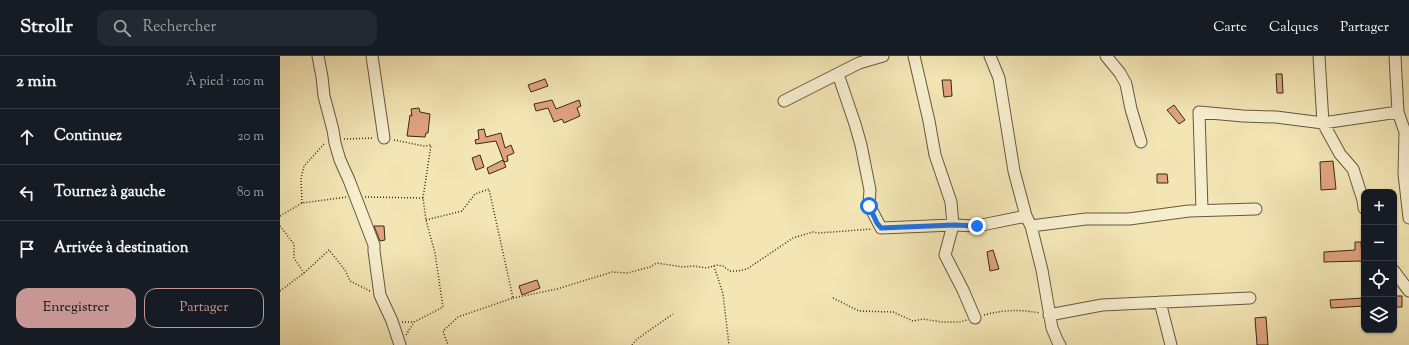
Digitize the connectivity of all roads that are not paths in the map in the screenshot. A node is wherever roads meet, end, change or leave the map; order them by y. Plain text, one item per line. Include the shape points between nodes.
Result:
1 (318, 56) edge
2 (372, 56) edge
3 (883, 56) edge
4 (914, 56) edge
5 (990, 56) edge
6 (1106, 56) edge
7 (1318, 56) edge
8 (1395, 56) edge
9 (838, 74) junction
10 (784, 101) dead end
11 (1398, 112) junction
12 (1323, 123) junction
13 (384, 138) dead end
14 (1141, 142) dead end
15 (1361, 194) edge
16 (1256, 209) dead end
17 (1202, 210) junction
18 (1409, 218) edge
19 (1029, 221) junction
20 (954, 225) junction
21 (1397, 275) edge
22 (1409, 291) edge
23 (1250, 298) dead end
24 (1160, 302) junction
25 (1049, 315) junction
26 (975, 318) road end
27 (400, 345) edge
28 (1060, 345) edge
29 (1171, 345) edge

1 - 27 street via 334,140 374,245 380,295
2 - 13 street
3 - 9 street via 859,63
4 - 20 street via 935,155 951,202
5 - 19 street via 999,78 1014,171
6 - 14 street via 1126,84
7 - 12 street
8 - 11 street
9 - 10 street
9 - 20 street via 861,145 870,190 869,206 877,223 881,228
11 - 12 street
11 - 18 street via 1405,132 1404,174
12 - 15 street via 1340,154 1353,169
12 - 17 street via 1199,112
16 - 17 street
17 - 19 street via 1129,219
19 - 20 street via 977,226
19 - 25 street via 1042,270
20 - 26 street via 945,255
21 - 22 street
23 - 24 street
24 - 25 street via 1102,305
24 - 29 street
25 - 28 street

